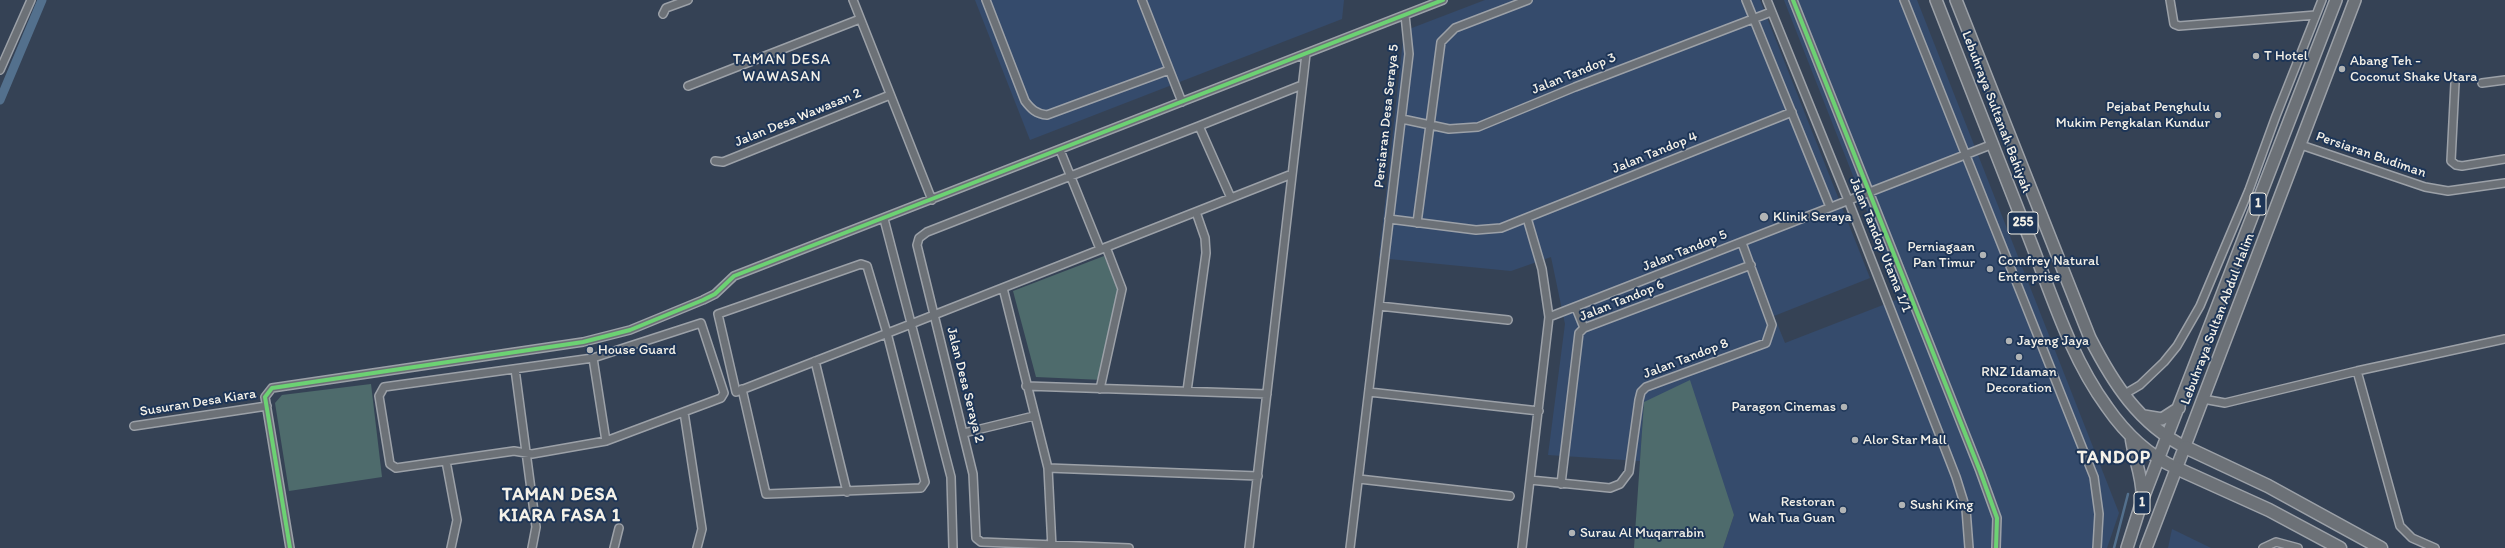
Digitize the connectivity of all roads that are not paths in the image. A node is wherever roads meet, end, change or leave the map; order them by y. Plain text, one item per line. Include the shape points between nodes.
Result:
1 (31, 0) edge
2 (688, 0) edge
3 (853, 0) edge
4 (986, 0) edge
5 (1142, 0) edge
6 (1442, 0) edge
7 (1528, 0) edge
8 (1746, 0) edge
9 (1767, 0) edge
10 (1793, 0) edge
11 (1904, 0) edge
12 (1936, 0) edge
13 (1956, 0) edge
14 (2170, 0) edge
15 (2322, 0) edge
16 (2336, 0) edge
17 (2355, 0) edge
18 (1772, 12) junction
19 (663, 14) dead end
20 (1405, 15) junction
21 (2316, 15) junction
22 (860, 19) junction
23 (1754, 19) junction
24 (1306, 54) junction
25 (0, 70) edge
26 (1169, 70) junction
27 (2505, 80) edge
28 (2455, 83) dead end
29 (2482, 83) dead end
30 (1302, 85) junction
31 (688, 86) dead end
32 (890, 95) junction
33 (1182, 102) junction
34 (1792, 112) junction
35 (1402, 119) junction
36 (1199, 126) junction
37 (1432, 126) junction
38 (1993, 144) junction
39 (2301, 145) junction
40 (1060, 150) junction
41 (1965, 154) junction
42 (2505, 159) edge
43 (715, 161) dead end
44 (1292, 174) junction
45 (1070, 175) junction
46 (2505, 183) edge
47 (1869, 192) junction
48 (1231, 198) junction
49 (932, 200) junction
50 (1848, 200) junction
51 (1830, 207) junction
52 (1196, 212) junction
53 (1527, 218) junction
54 (884, 219) junction
55 (1389, 219) junction
56 (1417, 223) junction
57 (1742, 243) junction
58 (1103, 248) junction
59 (1751, 265) junction
60 (1003, 288) junction
61 (1379, 306) junction
62 (1576, 308) junction
63 (934, 315) junction
64 (1549, 317) junction
65 (1508, 320) dead end
66 (911, 324) junction
67 (1584, 328) junction
68 (887, 333) junction
69 (2505, 339) edge
70 (594, 358) junction
71 (815, 361) junction
72 (514, 369) junction
73 (2357, 371) junction
74 (1026, 386) junction
75 (742, 389) junction
76 (1100, 389) junction
77 (1186, 391) junction
78 (1369, 392) junction
79 (1267, 394) junction
80 (2123, 395) junction
81 (2203, 399) junction
82 (267, 406) junction
83 (2179, 408) junction
84 (1539, 411) junction
85 (684, 412) junction
86 (2140, 414) junction
87 (1034, 416) junction
88 (134, 426) dead end
89 (964, 432) junction
90 (2131, 436) junction
91 (2168, 438) junction
92 (606, 441) junction
93 (2185, 447) junction
94 (528, 454) junction
95 (2159, 460) junction
96 (446, 461) junction
97 (1048, 468) junction
98 (2176, 468) junction
99 (1258, 476) junction
100 (1359, 479) junction
101 (1530, 480) junction
102 (1561, 484) junction
103 (847, 492) junction
104 (1510, 496) dead end
105 (2142, 501) junction
106 (619, 528) dead end
107 (1052, 547) edge
108 (290, 548) edge
109 (451, 548) edge
110 (532, 548) edge
111 (614, 548) edge
112 (697, 548) edge
113 (953, 548) edge
114 (1129, 548) edge
115 (1249, 548) edge
116 (1350, 548) edge
117 (1522, 548) edge
118 (1969, 548) edge
119 (1996, 548) edge
120 (2097, 548) edge
121 (2128, 548) edge
122 (2146, 548) edge
123 (2262, 548) edge
124 (2298, 548) edge
125 (2340, 548) edge
126 (2381, 548) edge
127 (2435, 548) edge

1 - 25 street
2 - 19 street via 666,8
3 - 22 street
4 - 26 street via 1025,101 1038,113 1047,115
5 - 26 street
6 - 20 street
7 - 37 street via 1455,28 1442,42
8 - 23 street
9 - 18 street, Jalan Tandop Utama 1/1
10 - 47 street
11 - 41 street
12 - 38 main road, Lebuhraya Sultanah Bahiyah / 255
13 - 80 main road, Lebuhraya Sultanah Bahiyah / 255 via 2090,338
14 - 21 street via 2174,24 2179,26
15 - 21 street
16 - 83 main road, Lebuhraya Sultan Abdul Halim / 1
17 - 39 main road, Lebuhraya Sultan Abdul Halim / 1
18 - 23 street, Jalan Tandop 3
18 - 50 street, Jalan Tandop Utama 1/1
20 - 24 street
20 - 35 street, Persiaran Desa Seraya 5 via 1409,54
21 - 80 street via 2249,190 2200,306 2177,346 2164,362 2140,385
22 - 31 street
22 - 32 street
23 - 34 street
23 - 37 street, Jalan Tandop 3 via 1478,127 1456,129
24 - 30 street
24 - 33 street
26 - 33 street
27 - 29 street
28 - 42 street via 2451,161 2462,166
30 - 36 street
30 - 44 street
32 - 43 street, Jalan Desa Wawasan 2 via 723,162
32 - 49 street
33 - 40 street
34 - 51 street
34 - 53 street, Jalan Tandop 4
35 - 37 street, Jalan Tandop 3
35 - 55 street, Persiaran Desa Seraya 5
36 - 45 street
36 - 48 street
37 - 56 street
38 - 41 street, Jalan Tandop 5
38 - 90 main road, Lebuhraya Sultanah Bahiyah / 255 via 2060,316 2084,370 2107,408
39 - 46 street, Persiaran Budiman via 2424,187 2448,191
39 - 81 main road, Lebuhraya Sultan Abdul Halim / 1
40 - 45 street
40 - 49 street
41 - 47 street, Jalan Tandop 5
41 - 120 street via 2094,477 2099,514
44 - 48 street
44 - 79 street
45 - 58 street
45 - 63 street, Jalan Desa Seraya 2 via 927,232 919,238 917,245
47 - 50 street, Jalan Tandop 5
47 - 119 street via 1997,518
48 - 52 street
49 - 54 street
50 - 51 street, Jalan Tandop 5
50 - 118 street, Jalan Tandop Utama 1/1 via 1960,489 1966,509
51 - 57 street, Jalan Tandop 5
52 - 58 street
52 - 77 street via 1205,238 1206,253
53 - 56 street, Jalan Tandop 4 via 1489,230
53 - 64 street via 1542,270
54 - 66 street
54 - 82 street via 734,276 715,294 630,330 583,342 276,386 267,392
55 - 56 street, Jalan Tandop 4
55 - 61 street, Persiaran Desa Seraya 5
57 - 59 street
57 - 62 street, Jalan Tandop 5
58 - 60 street
58 - 76 street via 1122,289
59 - 67 street, Jalan Tandop 6
59 - 102 street, Jalan Tandop 8 via 1772,325 1766,343 1646,387 1641,392 1639,400 1629,472 1620,484 1610,488
60 - 63 street
60 - 74 street
61 - 65 street
61 - 78 street, Persiaran Desa Seraya 5
62 - 64 street, Jalan Tandop 5
62 - 67 street
63 - 66 street
63 - 89 street, Jalan Desa Seraya 2
64 - 84 street
66 - 68 street
66 - 113 street via 951,477
67 - 102 street, Jalan Tandop 6 via 1578,337
68 - 71 street
68 - 75 street via 865,264 721,311 718,318 736,392
68 - 103 street via 925,485 921,488
69 - 73 street
70 - 72 street
70 - 85 street via 701,323 724,393 721,398
70 - 92 street
71 - 75 street
71 - 103 street
72 - 94 street
72 - 96 street via 385,386 381,391 379,396 392,467
73 - 81 street via 2225,403
73 - 127 street via 2400,526 2412,538
74 - 76 street
74 - 87 street
75 - 103 street via 764,492 770,495
76 - 77 street
77 - 79 street
78 - 84 street
78 - 100 street, Persiaran Desa Seraya 5
79 - 99 street
80 - 86 main road, Lebuhraya Sultanah Bahiyah / 255
81 - 93 main road, Lebuhraya Sultan Abdul Halim / 1
82 - 88 street, Susuran Desa Kiara
82 - 108 street
83 - 86 main road via 2162,419
83 - 91 main road, Lebuhraya Sultan Abdul Halim / 1
84 - 101 street
85 - 92 street
85 - 112 street via 702,530
86 - 91 main road, Lebuhraya Sultanah Bahiyah / 255
87 - 89 street
87 - 97 street
89 - 107 street, Jalan Desa Seraya 2 via 975,488 975,535 978,540
90 - 95 main road, Lebuhraya Sultanah Bahiyah / 255
90 - 105 main road via 2141,476
91 - 93 main road, Lebuhraya Sultanah Bahiyah
91 - 95 main road, 1
92 - 94 street
93 - 98 main road, 1
93 - 126 highway via 2268,486
94 - 96 street via 514,450
94 - 110 street via 536,527
95 - 98 main road, Lebuhraya Sultanah Bahiyah
95 - 105 main road, 1
96 - 109 street via 457,520
97 - 99 street
97 - 107 street
98 - 122 main road, 1
98 - 125 highway via 2269,510
99 - 115 street
100 - 104 street
100 - 116 street, Persiaran Desa Seraya 5
101 - 102 street
101 - 117 street
105 - 121 main road, 1
106 - 111 street
107 - 114 street
123 - 124 street via 2276,542

